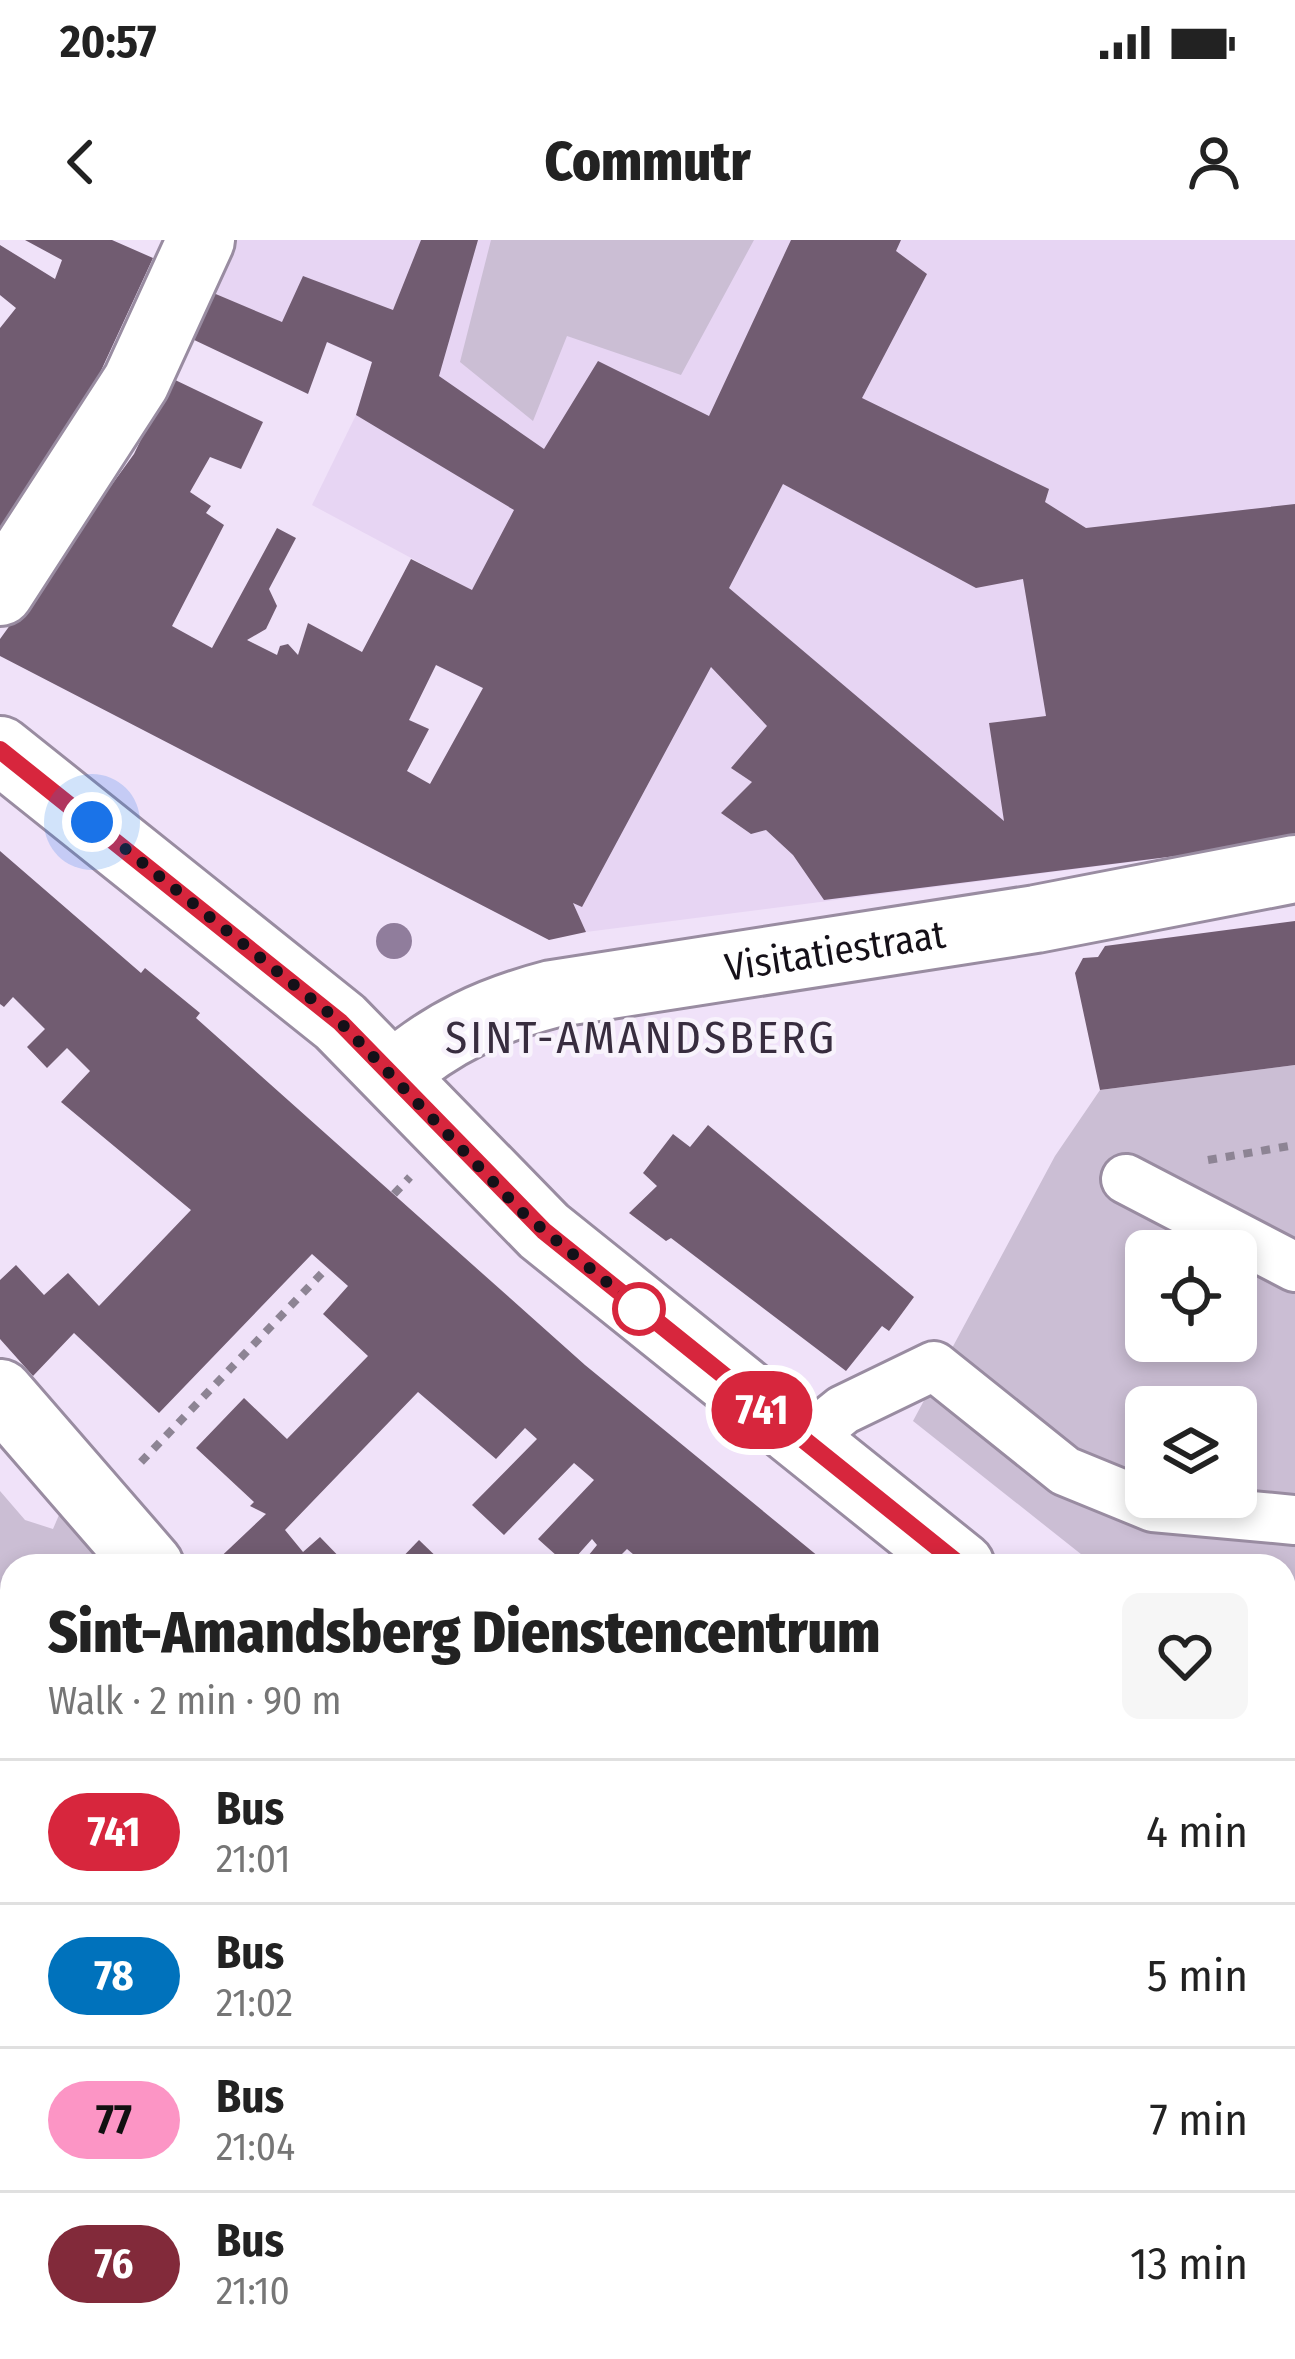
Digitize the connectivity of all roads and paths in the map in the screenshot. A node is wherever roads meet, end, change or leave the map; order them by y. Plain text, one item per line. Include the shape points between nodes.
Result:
1 (202, 240) edge
2 (0, 592) edge
3 (0, 750) edge
4 (1295, 869) edge
5 (394, 1074) junction
6 (1295, 1145) edge
7 (1126, 1179) dead end
8 (1175, 1204) junction
9 (1295, 1267) edge
10 (327, 1268) dead end
11 (0, 1393) edge
12 (802, 1443) junction
13 (98, 1507) junction
14 (1295, 1520) edge
15 (139, 1554) edge
16 (945, 1554) edge

1 - 2 street via 136,382
3 - 5 street via 267,960
4 - 5 street, Visitatiestraat via 1036,919 552,994 449,1031
5 - 12 street via 523,1213
6 - 8 path via 1200,1161
7 - 8 street
8 - 9 street
10 - 13 path
11 - 13 street
12 - 14 street via 843,1410 934,1366 1064,1471 1153,1507
12 - 16 street
13 - 15 street

